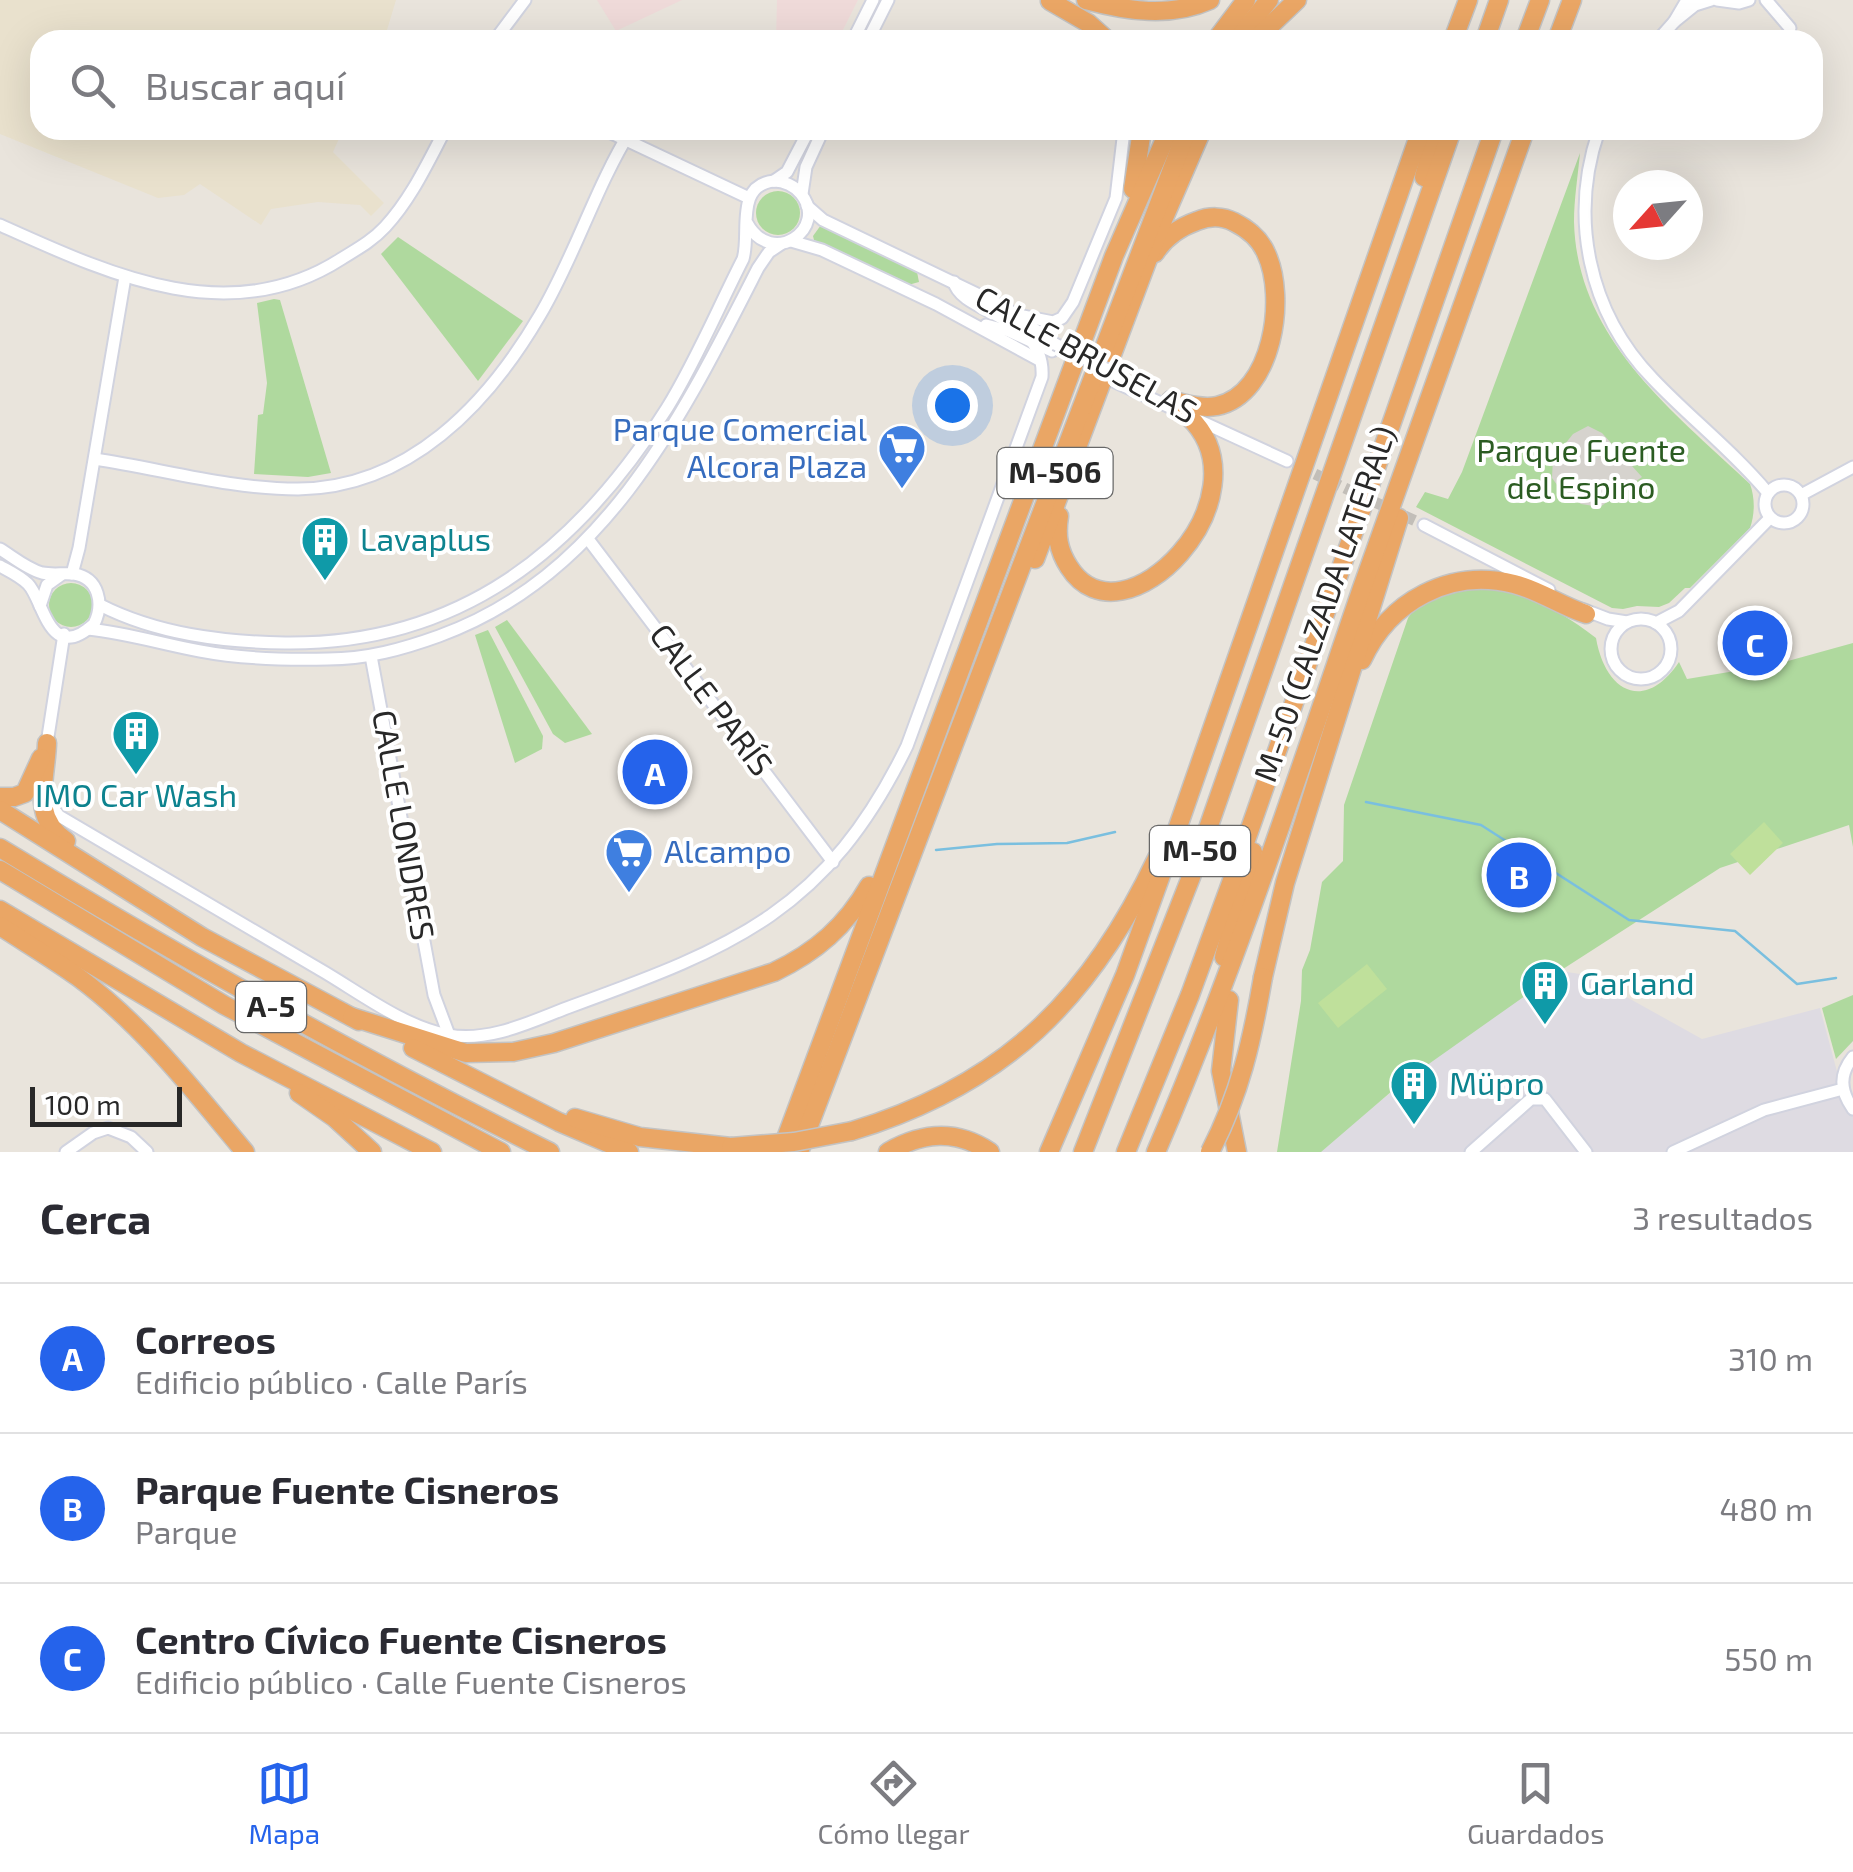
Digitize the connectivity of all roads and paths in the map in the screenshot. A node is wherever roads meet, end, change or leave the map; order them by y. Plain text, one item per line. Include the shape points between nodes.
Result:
1 (525, 0) edge
2 (873, 0) edge
3 (888, 0) edge
4 (1049, 0) edge
5 (1086, 0) edge
6 (1210, 0) edge
7 (1246, 0) edge
8 (1269, 0) edge
9 (1284, 0) edge
10 (1297, 0) edge
11 (1470, 0) edge
12 (1499, 0) edge
13 (1540, 0) edge
14 (1572, 0) edge
15 (1687, 0) edge
16 (1714, 0) edge
17 (1749, 0) edge
18 (1766, 0) edge
19 (1674, 22) junction
20 (1790, 28) dead end
21 (502, 30) edge
22 (858, 30) edge
23 (873, 30) edge
24 (1081, 30) edge
25 (1096, 30) edge
26 (1224, 30) edge
27 (1244, 30) edge
28 (1262, 30) edge
29 (1265, 30) edge
30 (1457, 30) edge
31 (1464, 30) edge
32 (1488, 30) edge
33 (1529, 30) edge
34 (1561, 30) edge
35 (1667, 30) edge
36 (440, 140) edge
37 (626, 140) edge
38 (638, 140) edge
39 (804, 140) edge
40 (819, 140) edge
41 (1123, 140) edge
42 (1141, 140) edge
43 (1164, 140) edge
44 (1182, 140) edge
45 (1198, 140) edge
46 (1418, 140) edge
47 (1435, 140) edge
48 (1448, 140) edge
49 (1491, 140) edge
50 (1521, 140) edge
51 (1597, 140) edge
52 (774, 181) junction
53 (748, 198) junction
54 (804, 200) junction
55 (747, 223) junction
56 (0, 225) edge
57 (1491, 227) junction
58 (786, 242) junction
59 (1114, 256) junction
60 (923, 268) junction
61 (1144, 270) junction
62 (1401, 275) junction
63 (125, 277) junction
64 (951, 280) junction
65 (911, 292) junction
66 (936, 304) junction
67 (958, 315) junction
68 (1015, 315) junction
69 (1028, 339) junction
70 (1053, 347) junction
71 (1039, 360) junction
72 (1115, 378) junction
73 (1171, 400) junction
74 (1189, 418) junction
75 (1218, 428) junction
76 (95, 459) junction
77 (1287, 460) tunnel mouth
78 (1853, 467) edge
79 (1064, 486) junction
80 (1768, 493) junction
81 (1801, 495) junction
82 (1770, 518) junction
83 (1424, 526) tunnel mouth
84 (588, 539) junction
85 (0, 550) edge
86 (0, 566) edge
87 (66, 575) junction
88 (100, 605) junction
89 (40, 609) junction
90 (1579, 609) junction
91 (1679, 611) junction
92 (1250, 620) junction
93 (1627, 622) junction
94 (1656, 623) junction
95 (88, 629) junction
96 (64, 634) junction
97 (1670, 640) junction
98 (1612, 642) junction
99 (371, 656) junction
100 (936, 729) junction
101 (47, 743) junction
102 (1280, 744) junction
103 (46, 776) junction
104 (0, 796) edge
105 (0, 810) edge
106 (928, 818) junction
107 (0, 848) edge
108 (833, 862) junction
109 (0, 870) edge
110 (1284, 882) junction
111 (125, 888) junction
112 (1258, 894) junction
113 (0, 910) edge
114 (0, 926) edge
115 (434, 995) junction
116 (352, 1017) junction
117 (417, 1024) junction
118 (448, 1035) junction
119 (241, 1053) junction
120 (1197, 1057) junction
121 (1853, 1057) edge
122 (498, 1090) junction
123 (1842, 1090) junction
124 (1853, 1109) edge
125 (69, 1150) edge
126 (147, 1152) edge
127 (245, 1152) edge
128 (372, 1152) edge
129 (432, 1152) edge
130 (500, 1152) edge
131 (550, 1152) edge
132 (629, 1152) edge
133 (781, 1152) edge
134 (800, 1152) edge
135 (888, 1152) edge
136 (990, 1152) edge
137 (1050, 1152) edge
138 (1083, 1152) edge
139 (1126, 1152) edge
140 (1156, 1152) edge
141 (1210, 1152) edge
142 (1237, 1152) edge
143 (1470, 1152) edge
144 (1586, 1152) edge
145 (1673, 1152) edge

1 - 21 street
2 - 22 street
3 - 23 street
4 - 24 street
4 - 25 highway
5 - 6 highway via 1164,12
7 - 26 highway
8 - 27 highway
9 - 28 highway
10 - 29 highway
11 - 30 highway
11 - 31 highway
12 - 32 highway
13 - 33 highway
14 - 34 highway
15 - 19 street
16 - 17 street
16 - 19 street via 1695,4
18 - 20 street
19 - 35 street
36 - 63 street via 387,225 304,279 238,293 180,292
37 - 76 street via 516,352 476,404 401,464 343,484 298,489
38 - 53 street
39 - 52 street via 787,172
40 - 54 street via 806,167
41 - 68 street via 1116,198 1072,302 1053,322
42 - 59 highway
43 - 59 highway, M-506
44 - 106 highway, M-506
45 - 61 highway
46 - 92 highway
47 - 62 highway
48 - 62 highway, M-50
49 - 102 highway, M-50
50 - 57 highway, M-50 (CALZADA LATERAL) / M-50
51 - 80 street via 1585,184 1584,229 1609,319 1650,376
52 - 53 street
52 - 54 street via 785,182
53 - 55 street
54 - 58 street via 803,230
54 - 60 street, CALLE BRUSELAS via 823,220
55 - 58 street via 760,240
55 - 88 street via 743,259 644,442 558,543 478,600 410,628 303,643 209,638
56 - 63 street
57 - 110 highway
57 - 112 highway, M-50 (CALZADA LATERAL) / M-50
58 - 65 street, CALLE BRUSELAS via 822,250
58 - 84 street via 758,268 664,442
59 - 100 highway, M-506
60 - 64 street, CALLE BRUSELAS
60 - 65 street via 924,284
61 - 73 highway via 1180,227 1226,217 1250,230 1266,252 1275,284 1276,319 1249,385 1217,406
61 - 79 highway
62 - 138 highway, M-50 via 1191,877
63 - 76 street
64 - 66 street, CALLE BRUSELAS via 936,286
64 - 68 street, CALLE BRUSELAS
64 - 69 street, CALLE BRUSELAS via 961,296
65 - 66 street, CALLE BRUSELAS
66 - 67 street, CALLE BRUSELAS
67 - 69 street, CALLE BRUSELAS
67 - 71 street, CALLE BRUSELAS
68 - 70 street, CALLE BRUSELAS
69 - 70 street, CALLE BRUSELAS
69 - 71 street
70 - 72 street, CALLE BRUSELAS
71 - 108 street via 1034,401 907,746 886,789
72 - 73 street, CALLE BRUSELAS
72 - 74 street, CALLE BRUSELAS
73 - 75 street, CALLE BRUSELAS
74 - 75 street, CALLE BRUSELAS
74 - 79 highway via 1208,439 1214,484 1194,534 1150,580 1107,592 1074,574 1056,531
75 - 77 street, CALLE BRUSELAS
76 - 87 street
78 - 81 street
79 - 106 highway
80 - 81 street via 1785,484
80 - 82 street
81 - 82 street via 1796,518
82 - 91 street
83 - 90 street
84 - 99 street via 496,611
84 - 108 street, CALLE PARÍS
85 - 87 street via 38,572
86 - 89 street via 30,586
87 - 88 street via 95,587
87 - 89 street via 42,592
88 - 95 street
89 - 96 street via 48,626
90 - 93 street
90 - 98 street
90 - 110 highway via 1517,584 1470,580 1442,585 1402,607 1370,644 1356,674
91 - 94 street
91 - 97 street
92 - 122 highway, bridge via 1128,916 1062,1007 979,1075 894,1118 852,1131 731,1148 640,1137
92 - 137 highway via 1125,976
93 - 94 street
93 - 98 street
94 - 97 street
95 - 96 street
95 - 99 street via 238,656
96 - 101 street
97 - 98 street via 1668,663 1643,680 1616,666
99 - 115 street, CALLE LONDRES
100 - 116 highway via 870,885 818,948 795,962 513,1052 466,1053
100 - 133 highway, M-506
101 - 103 highway
101 - 104 highway via 25,793
102 - 120 highway, M-50
102 - 139 highway, M-50
103 - 111 highway via 41,802 50,828
103 - 117 street via 48,802 59,816
105 - 111 highway
106 - 134 highway, M-506
107 - 131 highway, A-5 via 240,990
108 - 118 street via 777,912 714,951 499,1033
109 - 130 highway, A-5 via 238,1012
110 - 141 highway, bridge via 1250,1054
111 - 116 highway
112 - 120 highway, M-50 (CALZADA LATERAL) / M-50
112 - 142 highway via 1222,1045
113 - 119 highway
114 - 127 highway via 80,978 124,1017
115 - 117 street via 432,1009
115 - 118 street, CALLE LONDRES
116 - 122 highway
117 - 118 street
119 - 128 highway
119 - 129 highway
120 - 140 highway, M-50 (CALZADA LATERAL) / M-50
121 - 123 street
122 - 132 highway
123 - 124 street
123 - 145 street via 1764,1110
125 - 126 street via 108,1128
135 - 136 highway via 942,1134 970,1139
143 - 144 street via 1531,1099 1545,1099

